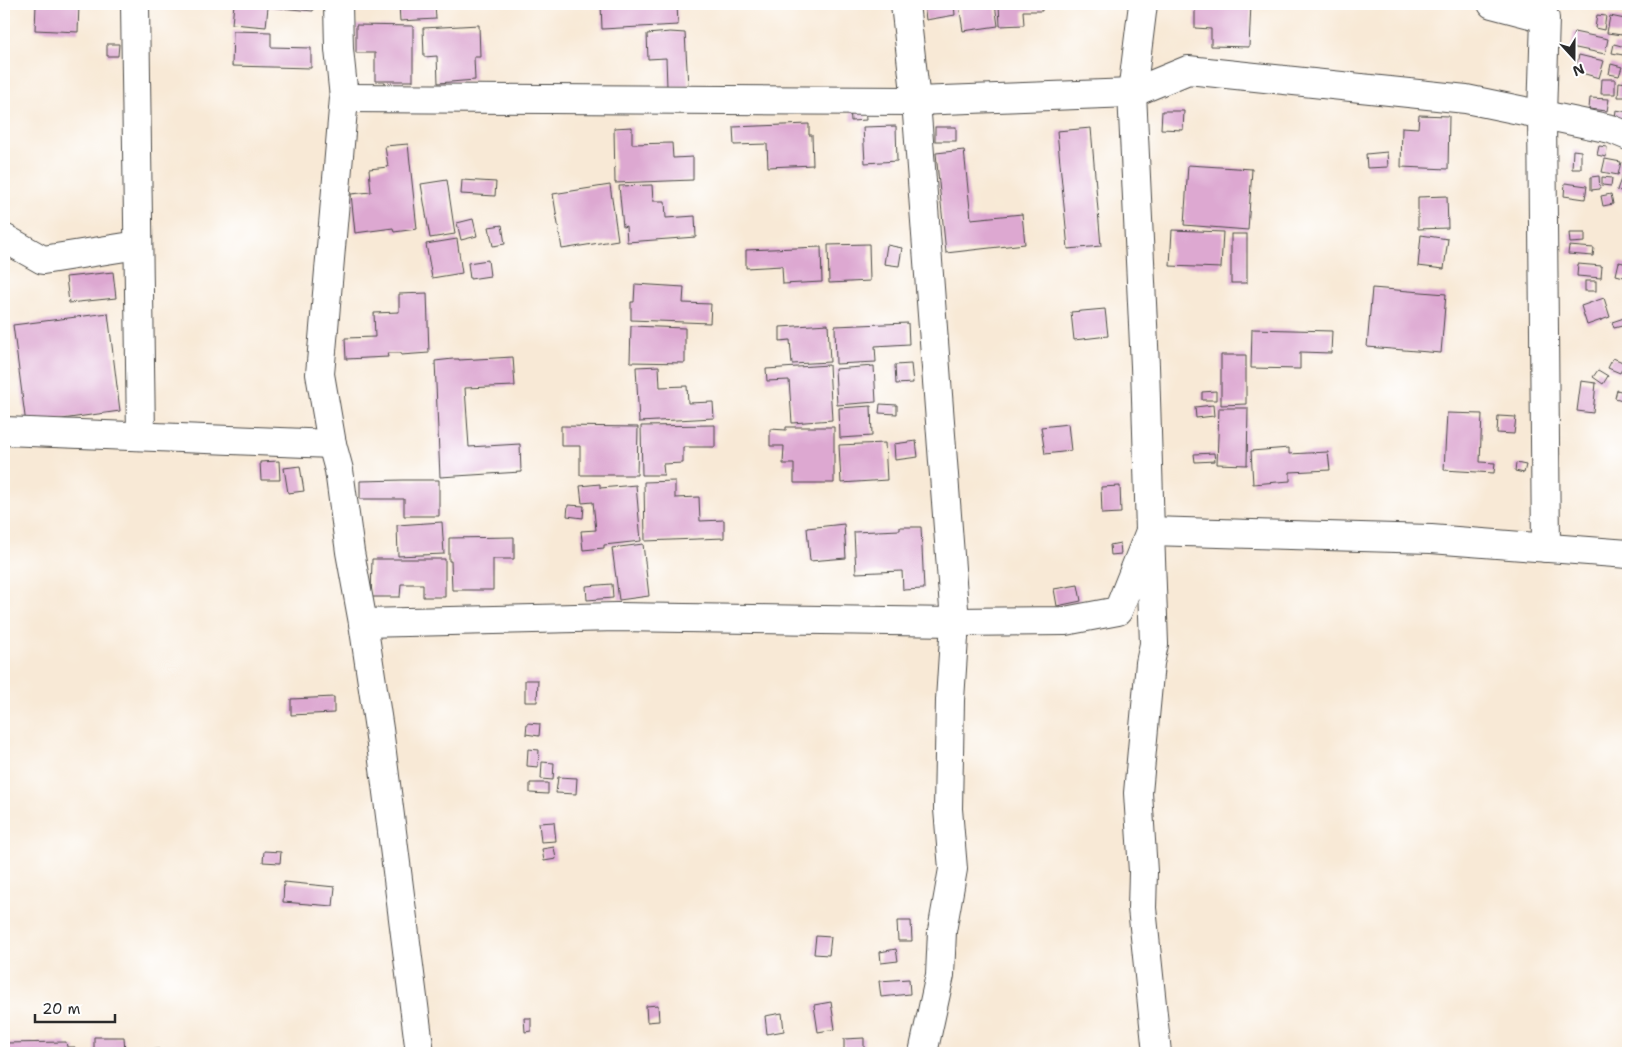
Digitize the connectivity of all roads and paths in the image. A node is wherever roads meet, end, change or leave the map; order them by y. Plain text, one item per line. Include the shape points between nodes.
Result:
1 (135, 4) edge
2 (338, 4) edge
3 (905, 4) edge
4 (1143, 4) edge
5 (1492, 4) edge
6 (1132, 93) junction
7 (344, 98) junction
8 (916, 100) junction
9 (1542, 114) junction
10 (1628, 136) edge
11 (4, 238) edge
12 (138, 245) junction
13 (4, 431) edge
14 (141, 436) junction
15 (332, 444) junction
16 (1150, 531) junction
17 (1546, 548) junction
18 (1628, 554) edge
19 (955, 622) junction
20 (363, 623) junction
21 (420, 1053) edge
22 (923, 1053) edge
23 (1157, 1053) edge

1 - 12 street
2 - 7 street
3 - 8 street
4 - 6 street
5 - 9 street via 1545,18
6 - 8 street
6 - 9 street via 1188,70 1466,99
6 - 16 street
7 - 8 street
7 - 15 street via 320,374
8 - 19 street
9 - 10 street via 1611,129
9 - 17 street
11 - 12 street via 43,260
12 - 14 street
13 - 14 street
14 - 15 street
15 - 20 street
16 - 17 street via 1431,539
16 - 19 street via 1118,610 1065,621
16 - 23 street via 1154,644 1138,793 1142,908
17 - 18 street
19 - 20 street via 617,617
19 - 22 street via 948,809 953,869 942,931 940,975
20 - 21 street

